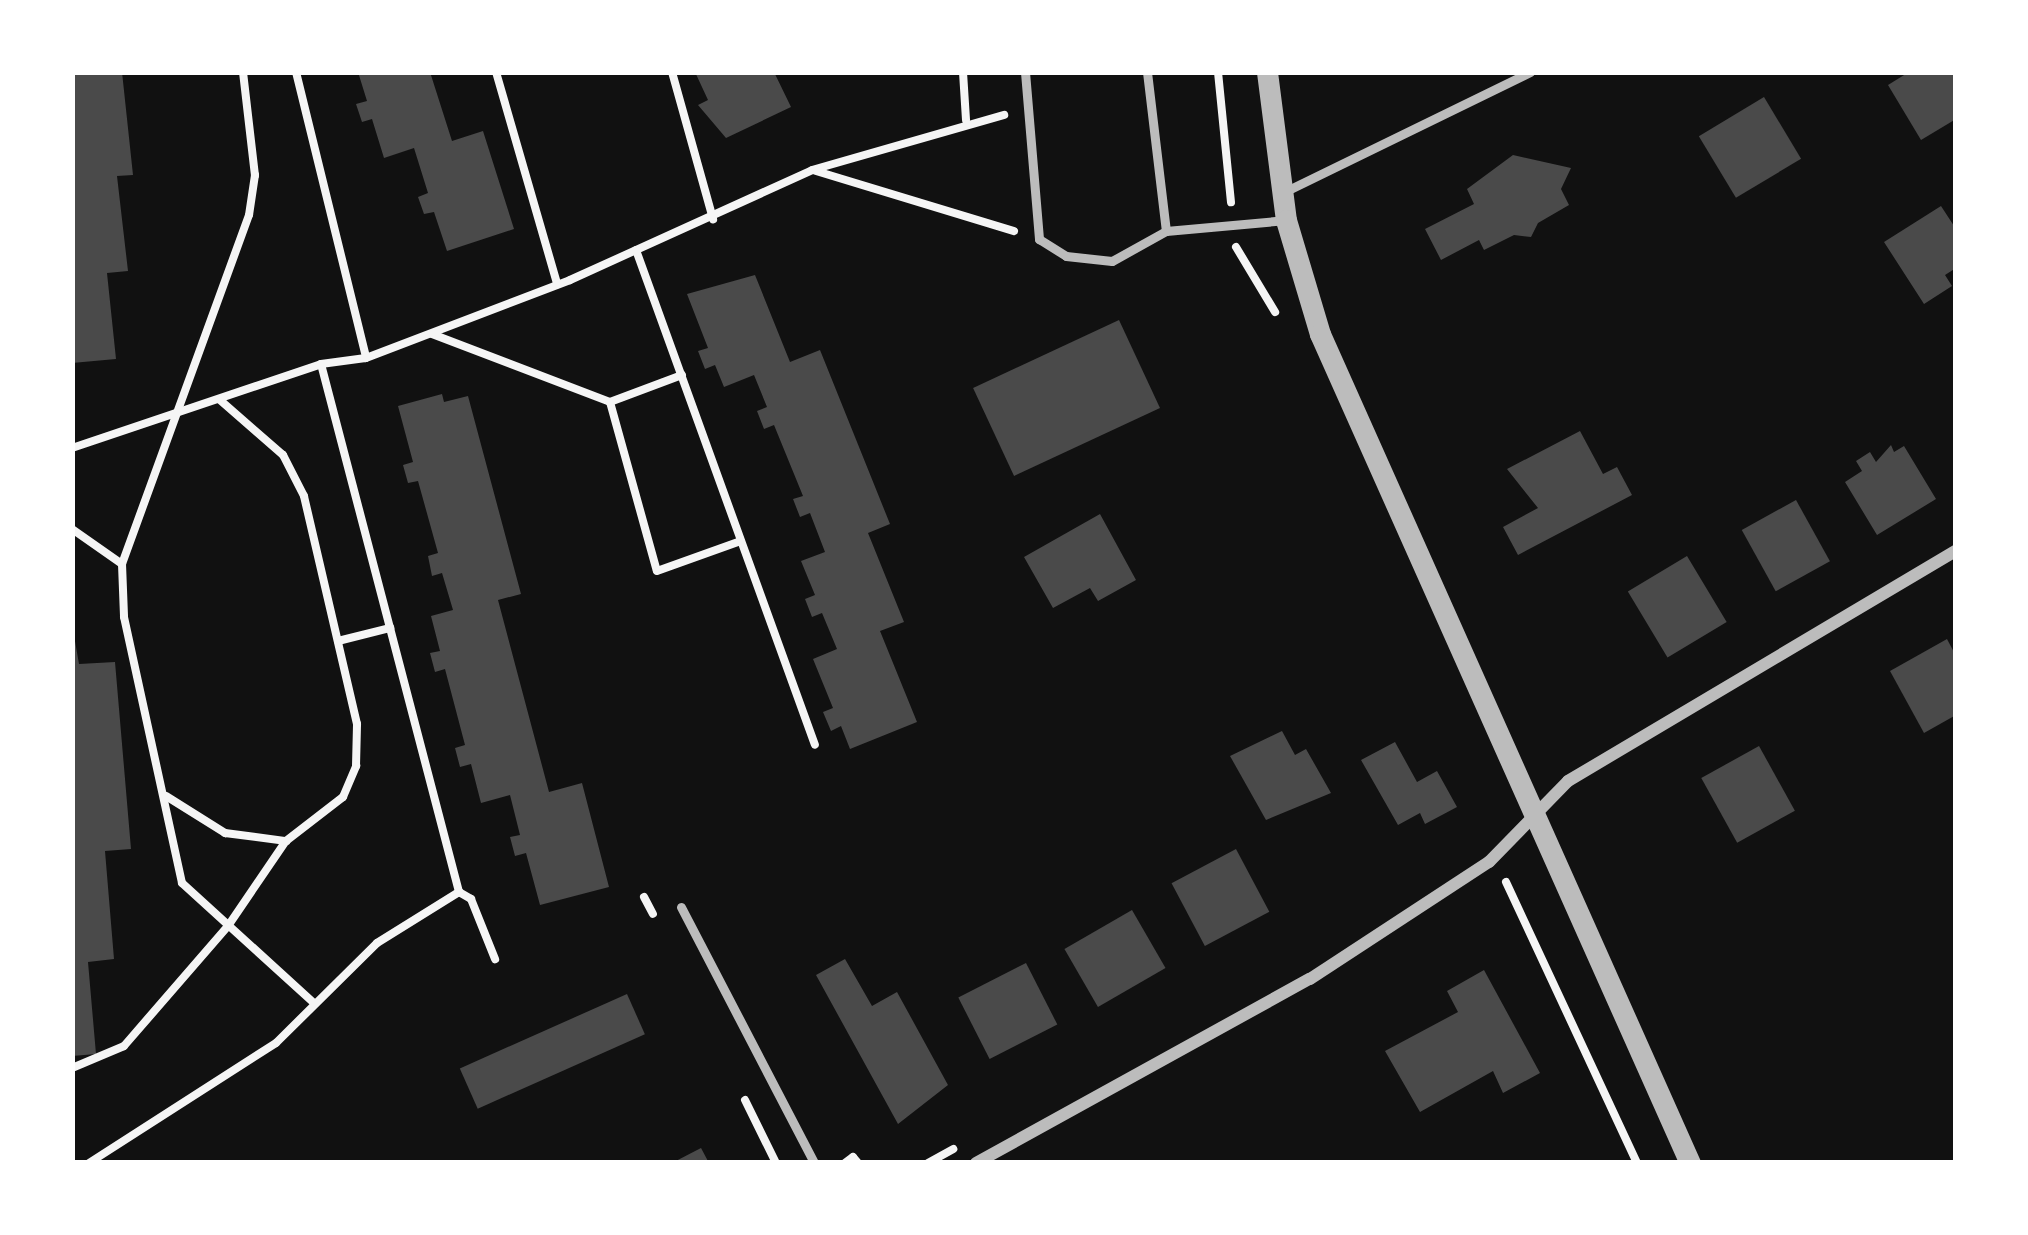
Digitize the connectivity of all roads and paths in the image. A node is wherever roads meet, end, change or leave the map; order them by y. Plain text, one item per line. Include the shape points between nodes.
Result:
1 (243, 72) edge
2 (296, 72) edge
3 (496, 72) edge
4 (672, 72) edge
5 (963, 72) edge
6 (1025, 72) edge
7 (1147, 72) edge
8 (1267, 72) edge
9 (1530, 72) edge
10 (1029, 112) junction
11 (966, 120) junction
12 (812, 170) junction
13 (1282, 193) junction
14 (713, 219) junction
15 (1286, 220) junction
16 (1166, 231) junction
17 (1039, 239) junction
18 (636, 250) junction
19 (557, 285) junction
20 (430, 333) junction
21 (366, 358) junction
22 (321, 364) junction
23 (682, 375) junction
24 (218, 399) junction
25 (610, 402) junction
26 (171, 414) junction
27 (72, 448) edge
28 (72, 529) edge
29 (741, 541) junction
30 (1956, 551) edge
31 (122, 564) junction
32 (391, 628) junction
33 (338, 640) junction
34 (815, 746) dead end
35 (164, 794) junction
36 (1538, 818) junction
37 (286, 841) junction
38 (459, 892) junction
39 (681, 907) dead end
40 (228, 926) junction
41 (495, 959) dead end
42 (314, 1003) junction
43 (72, 1068) edge
44 (89, 1163) edge
45 (814, 1163) edge
46 (844, 1163) edge
47 (858, 1163) edge
48 (976, 1163) edge
49 (1690, 1163) edge

1 - 26 path via 255,175 249,215
2 - 21 path
3 - 19 path
4 - 14 path
5 - 11 path
6 - 10 lane
7 - 16 lane
8 - 13 street
9 - 13 lane
10 - 11 path
10 - 17 lane
11 - 12 path
12 - 14 path
12 - 17 path
13 - 15 street
14 - 18 path
15 - 16 lane
15 - 36 street via 1320,334
16 - 17 lane via 1112,261 1066,256
18 - 19 path
18 - 23 path
19 - 20 path
20 - 21 path
20 - 25 path
21 - 22 path
22 - 24 path
22 - 32 path
23 - 25 path
23 - 29 path
24 - 26 path
24 - 33 path via 283,455 304,496
25 - 29 path via 657,571
26 - 27 path
26 - 31 path
28 - 31 path
29 - 34 path
30 - 36 street via 1568,781
31 - 35 path via 124,617
32 - 33 path
32 - 38 path
33 - 37 path via 357,724 356,766 344,797
35 - 37 path via 225,833
35 - 40 path via 182,884
36 - 48 street via 1489,862 1310,979
36 - 49 street
37 - 40 path
38 - 41 path via 471,899
38 - 42 path via 377,943
39 - 45 lane
40 - 42 path
40 - 43 path via 124,1046
42 - 44 path via 276,1043
46 - 47 path via 854,1156

